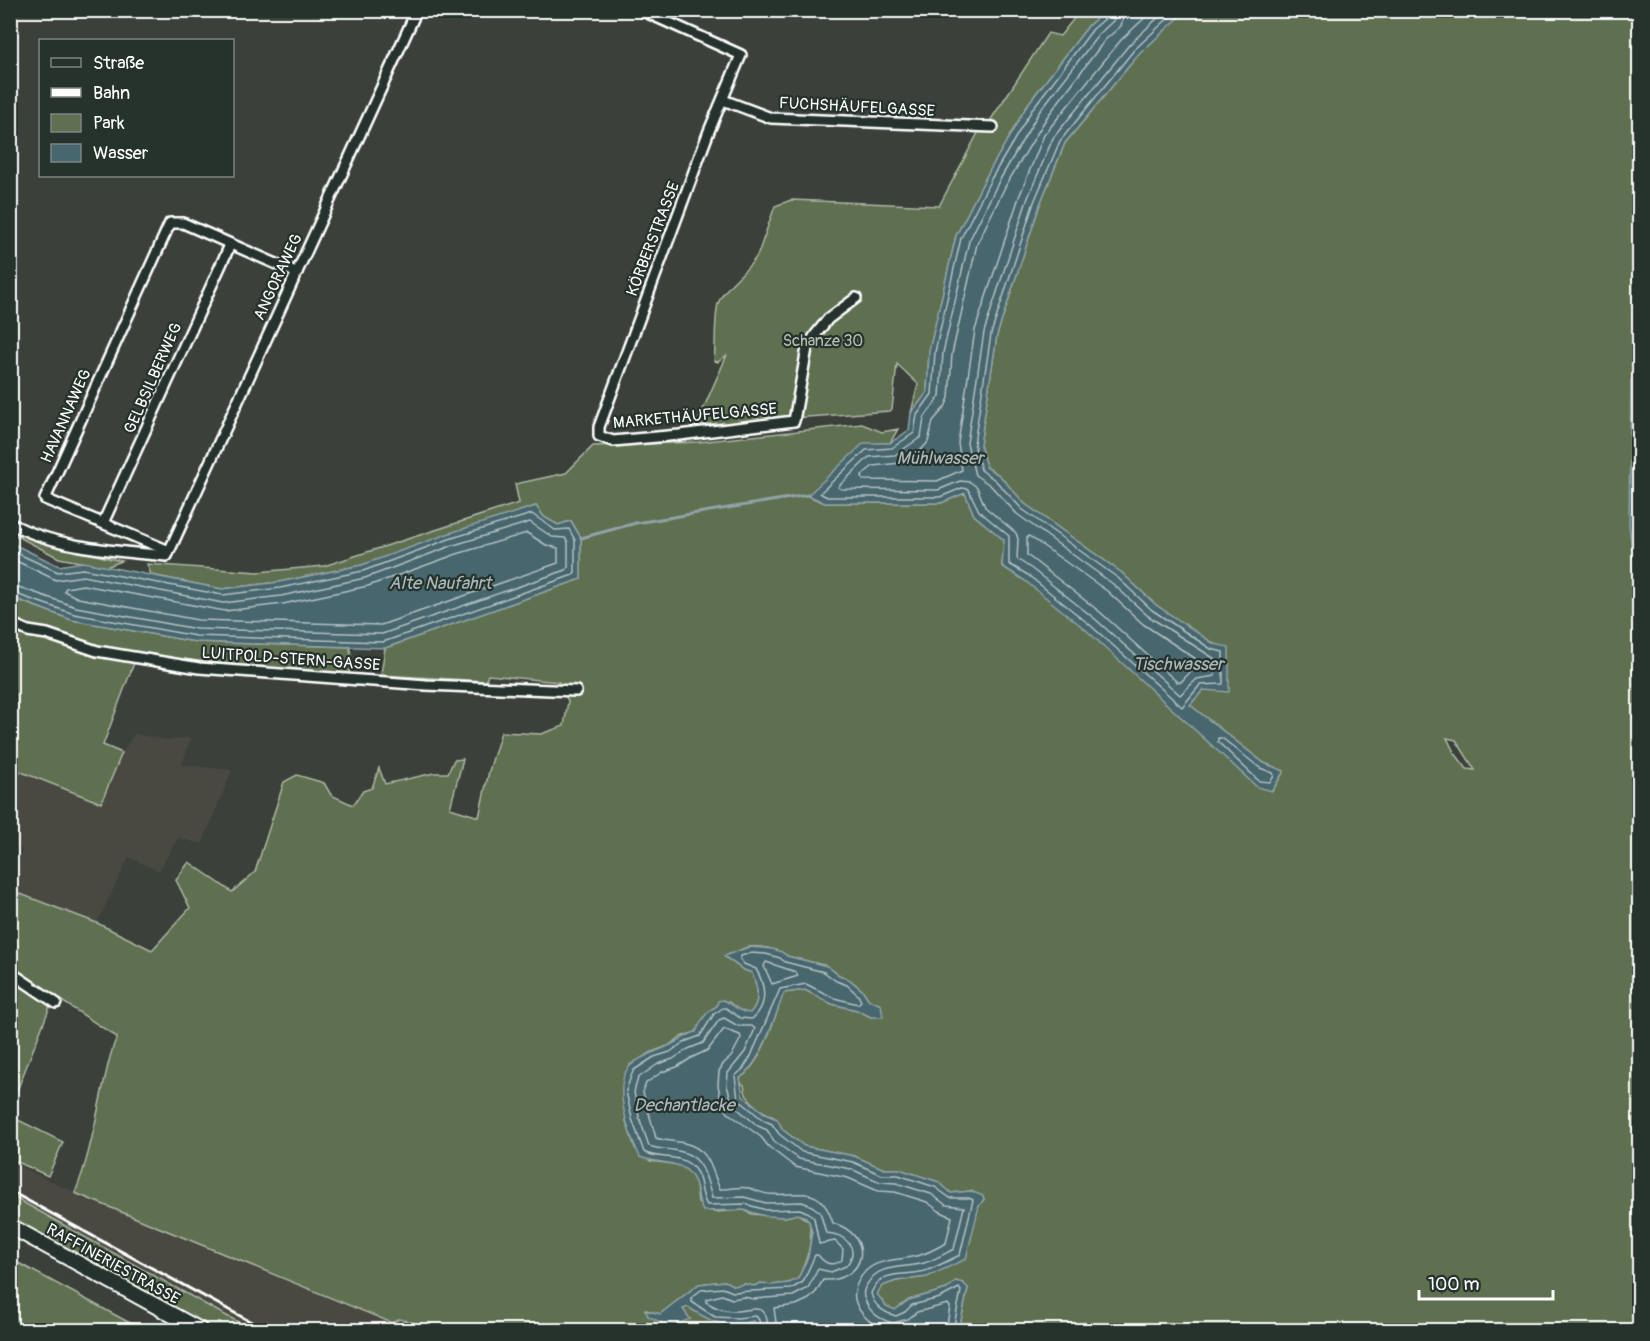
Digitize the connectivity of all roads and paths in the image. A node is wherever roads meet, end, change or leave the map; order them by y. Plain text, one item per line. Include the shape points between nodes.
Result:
1 (417, 10) edge
2 (641, 10) edge
3 (664, 15) edge
4 (723, 100) junction
5 (993, 127) dead end
6 (230, 245) junction
7 (297, 273) junction
8 (856, 298) dead end
9 (599, 436) joint
10 (10, 523) edge
11 (103, 523) junction
12 (168, 554) junction
13 (10, 623) edge
14 (576, 691) dead end
15 (10, 972) edge
16 (56, 1003) dead end
17 (10, 1226) edge
18 (200, 1330) edge

1 - 7 street, ANGORAWEG
2 - 3 street
3 - 4 street, KÖRBERSTRASSE via 741,55
4 - 5 street, FUCHSHÄUFELGASSE via 771,118
4 - 9 street, KÖRBERSTRASSE via 603,416
6 - 7 street
6 - 11 street, GELBSILBERWEG
6 - 11 street, HAVANNAWEG via 183,224 170,223 45,499
7 - 12 street, ANGORAWEG
8 - 9 street, MARKETHÄUFELGASSE via 828,319 807,348 794,421 613,441
10 - 12 street via 24,531 87,548
11 - 12 street, HAVANNAWEG
13 - 14 street, LUITPOLD-STERN-GASSE via 97,651 199,668 426,685
15 - 16 street
17 - 18 street, RAFFINERIESTRASSE

